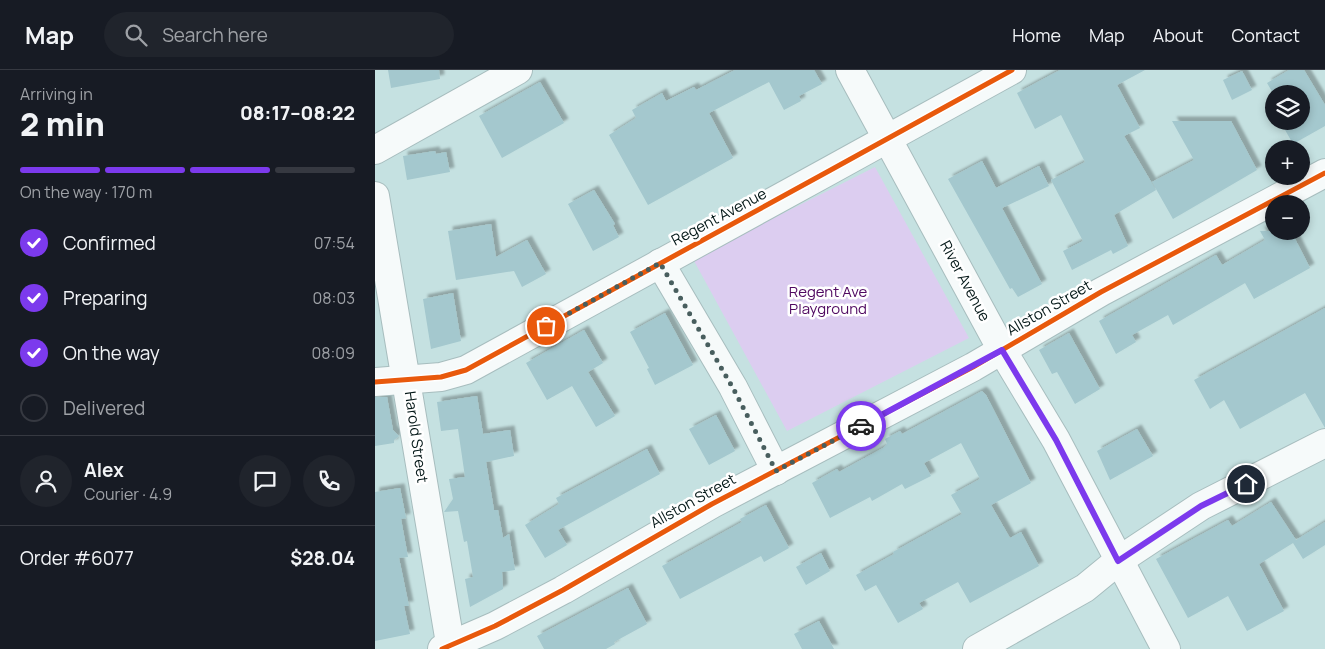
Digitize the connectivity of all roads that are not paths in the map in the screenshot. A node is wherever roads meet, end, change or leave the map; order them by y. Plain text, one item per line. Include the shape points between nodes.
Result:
1 (517, 70) edge
2 (850, 70) edge
3 (1012, 70) edge
4 (888, 138) junction
5 (375, 150) edge
6 (1325, 173) edge
7 (375, 196) edge
8 (660, 263) junction
9 (1002, 350) junction
10 (407, 379) junction
11 (375, 382) edge
12 (1325, 443) edge
13 (776, 471) junction
14 (1118, 561) junction
15 (448, 648) edge
16 (977, 649) edge
17 (1166, 649) edge

1 - 5 street
2 - 4 street, River Avenue
3 - 4 street, Regent Avenue
4 - 8 street, Regent Avenue via 832,172
4 - 9 street, River Avenue
6 - 9 street, Allston Street via 1101,292
7 - 10 street, Harold Street
8 - 10 street, Regent Avenue via 465,370 441,377
8 - 13 street via 733,388
9 - 13 street, Allston Street
9 - 14 street, River Avenue via 1056,440
10 - 11 street, Regent Avenue
10 - 15 street, Harold Street
12 - 14 street via 1201,506
13 - 15 street, Allston Street via 563,590
14 - 16 street via 1085,588
14 - 17 street, River Avenue

